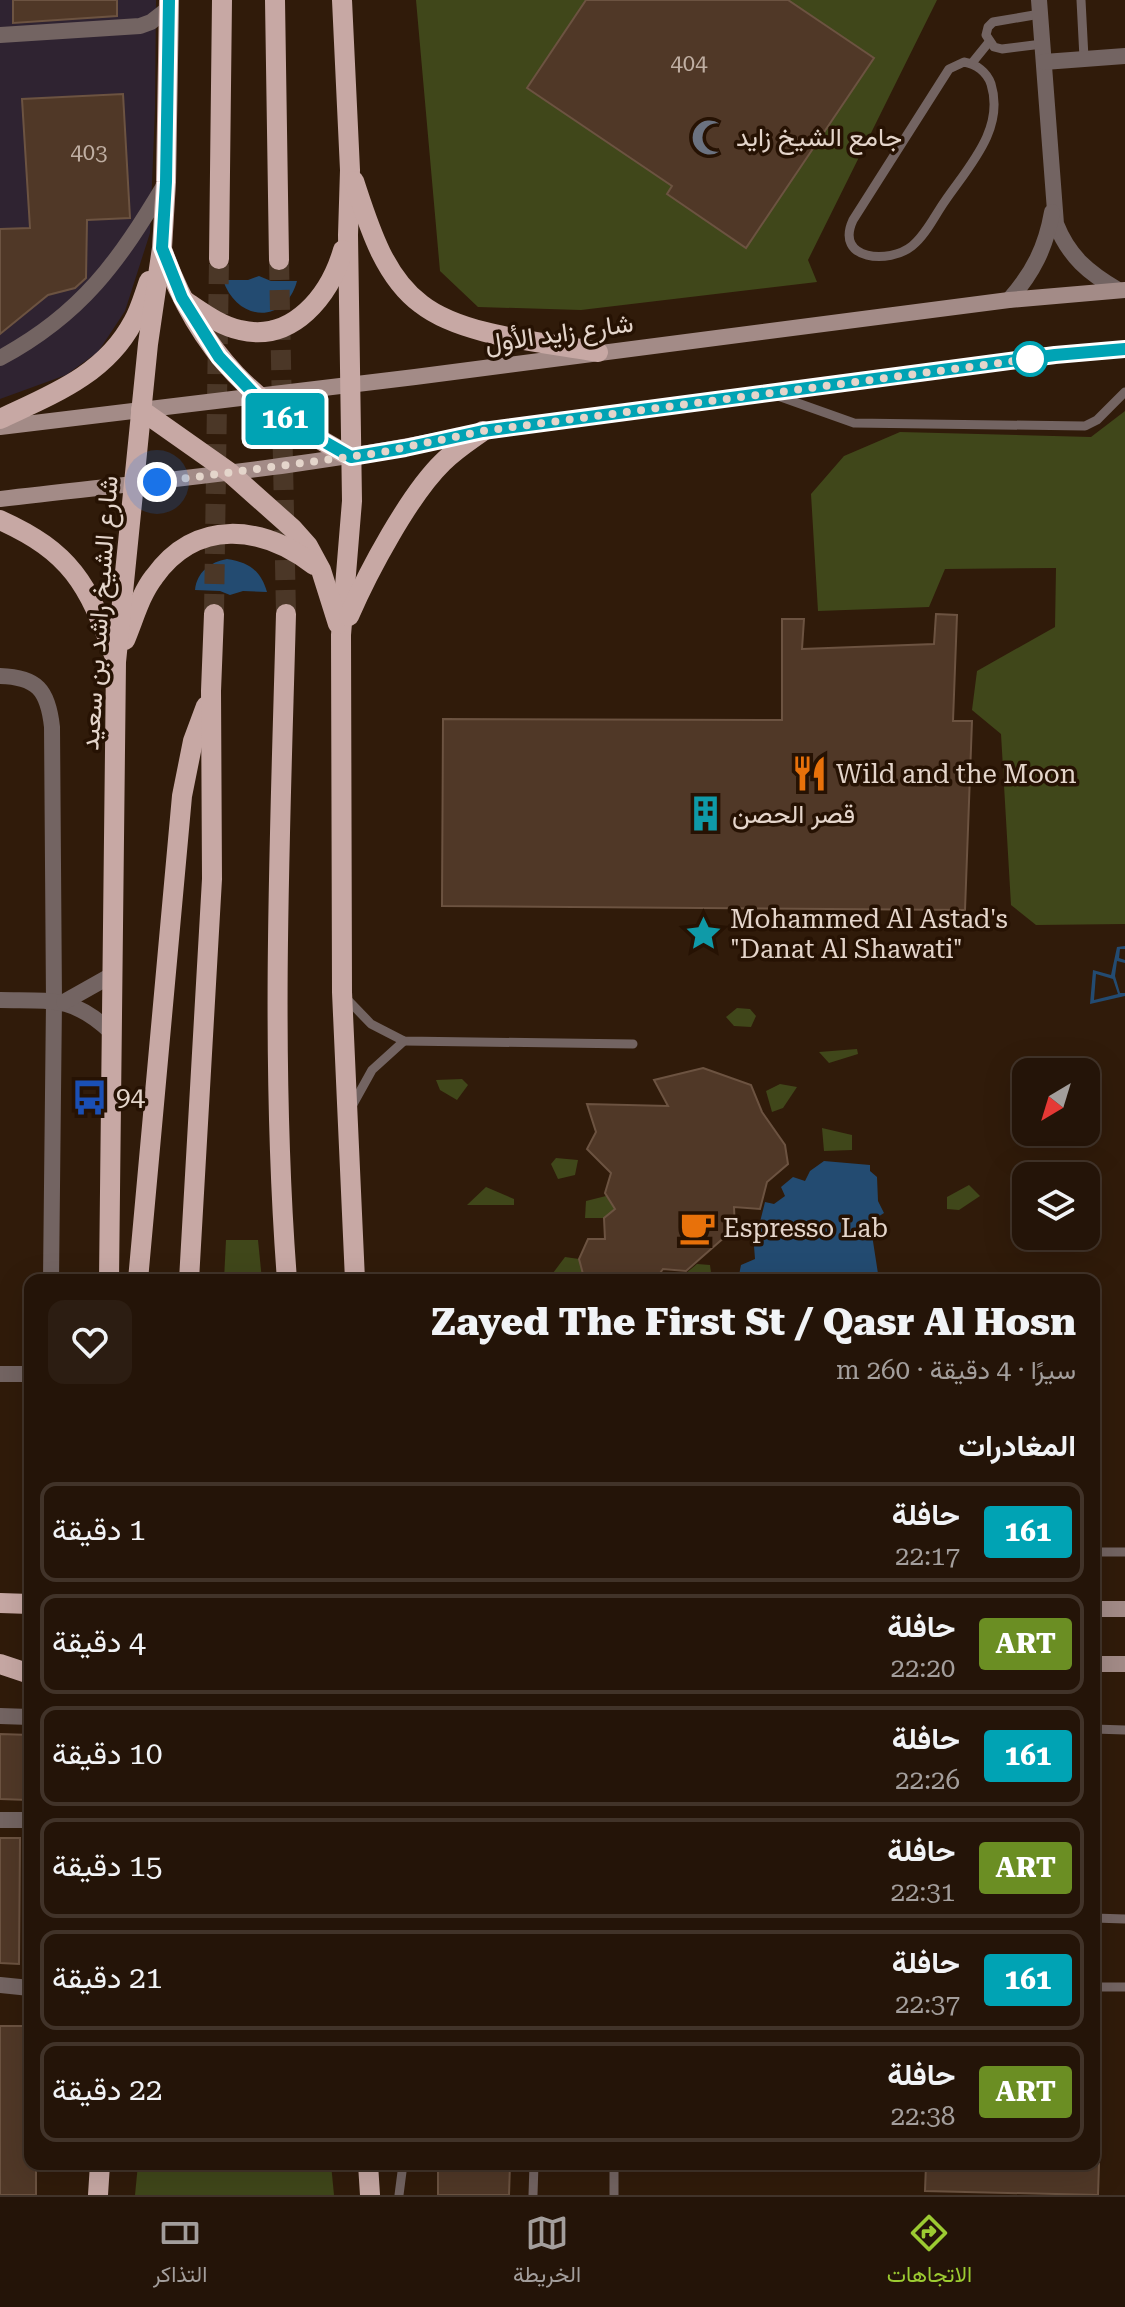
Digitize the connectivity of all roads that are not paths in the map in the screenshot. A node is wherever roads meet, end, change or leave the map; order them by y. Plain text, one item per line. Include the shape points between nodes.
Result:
1 (222, 0) edge
2 (275, 0) edge
3 (342, 0) edge
4 (1081, 0) edge
5 (169, 4) edge
6 (1040, 7) edge
7 (0, 35) edge
8 (989, 42) junction
9 (1042, 44) junction
10 (1125, 56) edge
11 (1084, 58) junction
12 (1044, 62) junction
13 (972, 63) junction
14 (350, 170) junction
15 (166, 182) junction
16 (1053, 206) junction
17 (348, 235) junction
18 (162, 248) junction
19 (219, 259) tunnel mouth
20 (279, 260) tunnel mouth
21 (1122, 290) edge
22 (182, 298) junction
23 (1009, 300) junction
24 (1125, 349) edge
25 (598, 352) junction
26 (0, 358) edge
27 (350, 384) junction
28 (1125, 392) edge
29 (771, 393) junction
30 (255, 395) junction
31 (141, 410) junction
32 (0, 419) edge
33 (0, 427) edge
34 (483, 431) junction
35 (351, 457) junction
36 (229, 472) junction
37 (134, 485) junction
38 (0, 499) edge
39 (0, 520) edge
40 (321, 570) junction
41 (214, 614) tunnel mouth
42 (286, 614) tunnel mouth
43 (341, 635) junction
44 (116, 662) junction
45 (0, 676) edge
46 (211, 691) junction
47 (112, 975) junction
48 (342, 992) junction
49 (0, 1000) edge
50 (59, 1001) junction
51 (111, 1032) junction
52 (404, 1041) junction
53 (633, 1044) dead end
54 (348, 1112) junction
55 (51, 1274) edge
56 (109, 1274) edge
57 (139, 1274) edge
58 (189, 1274) edge
59 (287, 1274) edge
60 (355, 1274) edge
61 (0, 1374) edge
62 (24, 1374) edge
63 (1100, 1552) edge
64 (1125, 1552) edge
65 (24, 1597) edge
66 (4, 1604) edge
67 (1100, 1609) edge
68 (1125, 1609) edge
69 (24, 1659) edge
70 (0, 1661) edge
71 (1100, 1664) edge
72 (1125, 1664) edge
73 (24, 1671) edge
74 (0, 1716) edge
75 (24, 1717) edge
76 (1100, 1729) edge
77 (1125, 1730) edge
78 (0, 1820) edge
79 (24, 1820) edge
80 (1100, 1918) edge
81 (1125, 1919) edge
82 (0, 1985) edge
83 (24, 1987) edge
84 (1100, 1987) edge
85 (1125, 1987) edge
86 (100, 2170) edge
87 (368, 2170) edge
88 (402, 2170) edge
89 (534, 2170) edge
90 (614, 2170) edge
91 (98, 2195) edge
92 (370, 2195) edge
93 (399, 2195) edge
94 (533, 2195) edge
95 (614, 2195) edge

1 - 19 main road
2 - 20 main road
3 - 14 main road
4 - 11 lane
5 - 7 street via 140,26
5 - 15 main road, شارع الشيخ راشد بن سعيد
6 - 8 lane via 993,22 986,35
6 - 9 street
8 - 9 lane via 1002,49
8 - 13 lane
9 - 12 street
10 - 11 street
11 - 12 street
12 - 16 street
13 - 13 lane via 949,69 853,220 848,234 860,254 890,255 914,245 984,143 994,99 989,78
14 - 17 main road
14 - 25 main road via 378,248 418,303 471,328
15 - 18 main road, شارع الشيخ راشد بن سعيد
15 - 26 street via 116,262 91,290 35,340
16 - 21 street via 1073,257
16 - 23 street via 1044,248
17 - 22 main road via 322,296 275,331 242,331
17 - 27 main road
18 - 22 main road
18 - 31 main road, شارع الشيخ راشد بن سعيد
18 - 32 main road via 133,322 111,354 62,390
21 - 23 main road, شارع زايد الأول
22 - 30 main road via 219,357
23 - 25 main road, شارع زايد الأول
24 - 29 main road
25 - 27 main road, شارع زايد الأول
27 - 30 main road, شارع زايد الأول
27 - 35 main road
28 - 29 lane via 1085,426 854,423
29 - 34 main road
30 - 31 main road, شارع زايد الأول
30 - 35 main road via 286,420
31 - 33 main road, شارع زايد الأول
31 - 36 main road
31 - 37 main road, شارع الشيخ راشد بن سعيد
34 - 35 main road
34 - 43 main road via 425,482 358,594
35 - 36 main road
35 - 43 main road
36 - 37 main road
36 - 40 main road via 292,528
37 - 38 main road
37 - 44 main road, شارع الشيخ راشد بن سعيد
39 - 44 main road via 52,551 77,574
40 - 43 main road
40 - 44 main road via 257,535 211,536 189,545 154,576
41 - 46 main road
42 - 59 main road via 277,993
43 - 48 main road
44 - 47 main road, شارع الشيخ راشد بن سعيد
45 - 50 street via 31,680 51,717
46 - 57 main road via 193,741 182,796
46 - 58 main road via 212,879
47 - 50 street
47 - 51 main road, شارع الشيخ راشد بن سعيد
48 - 52 lane via 371,1024
48 - 54 main road
49 - 50 street
50 - 51 street via 89,1014
50 - 55 street
51 - 56 main road, شارع الشيخ راشد بن سعيد
52 - 53 lane
52 - 54 lane via 372,1070
54 - 60 main road
61 - 62 street
63 - 64 lane
65 - 66 main road
67 - 68 main road
69 - 70 main road
70 - 73 main road
71 - 72 main road
74 - 75 street
76 - 77 lane
78 - 79 street
80 - 81 lane
82 - 83 street
84 - 85 lane
86 - 91 main road
87 - 92 main road
88 - 93 lane
89 - 94 lane
90 - 95 lane

